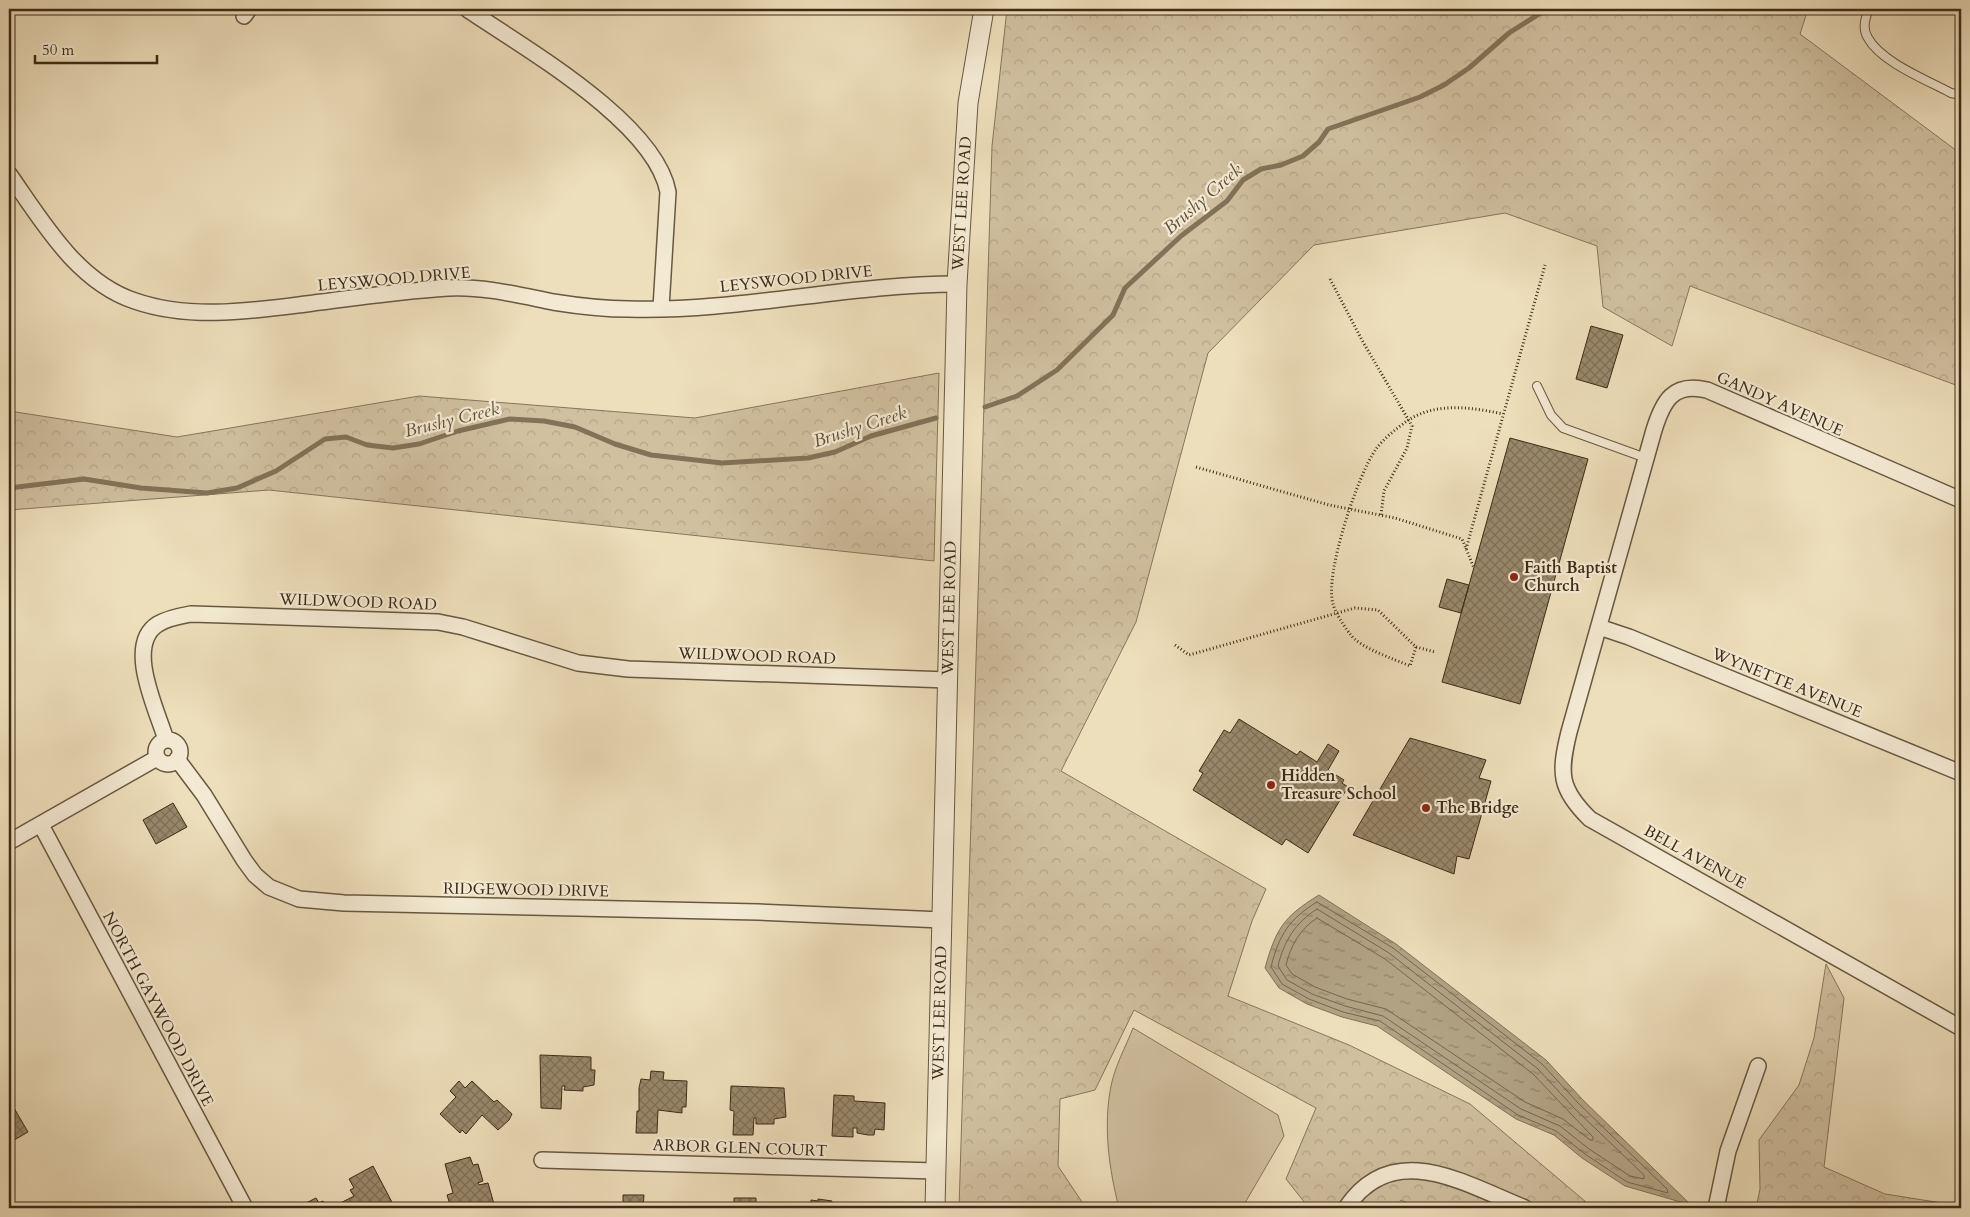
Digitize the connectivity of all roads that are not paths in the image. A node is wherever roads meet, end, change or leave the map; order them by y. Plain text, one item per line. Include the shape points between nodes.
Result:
1 (467, 9) edge
2 (984, 9) edge
3 (1870, 9) edge
4 (1961, 95) edge
5 (9, 174) edge
6 (957, 284) junction
7 (661, 308) junction
8 (1537, 386) dead end
9 (1646, 458) junction
10 (1961, 500) edge
11 (1599, 627) junction
12 (948, 680) junction
13 (166, 740) junction
14 (157, 758) junction
15 (177, 759) junction
16 (1961, 773) edge
17 (41, 825) junction
18 (9, 842) edge
19 (942, 920) junction
20 (1961, 1028) edge
21 (1758, 1066) dead end
22 (542, 1160) dead end
23 (936, 1171) junction
24 (245, 1208) edge
25 (935, 1208) edge
26 (1346, 1208) edge
27 (1525, 1208) edge
28 (1716, 1208) edge

1 - 7 street via 602,104 654,158 664,175 668,192
2 - 6 street, WEST LEE ROAD via 968,103
3 - 4 lane via 1864,20 1867,38 1886,58 1951,93
5 - 7 street, LEYSWOOD DRIVE via 59,242 87,273 123,296 157,308 233,311 466,288 588,307
6 - 7 street, LEYSWOOD DRIVE via 913,284 704,307
6 - 12 street, WEST LEE ROAD
8 - 9 lane via 1551,415 1563,428
9 - 10 street, GANDY AVENUE via 1662,407 1676,392 1696,388
9 - 11 street, GANDY AVENUE
11 - 16 street, WYNETTE AVENUE
11 - 20 street, BELL AVENUE via 1564,752 1565,784 1576,806 1590,819
12 - 13 street, WILDWOOD ROAD via 628,669 578,663 438,622 191,614 157,624 144,643 144,671
12 - 19 street, WEST LEE ROAD
13 - 14 street via 157,746
13 - 15 street via 177,744 180,752
14 - 15 street via 167,764
14 - 17 street
15 - 19 street, RIDGEWOOD DRIVE via 255,875 269,888 299,899 344,903 758,912
17 - 18 street
17 - 24 street, NORTH GAYWOOD DRIVE
19 - 23 street, WEST LEE ROAD
21 - 28 street via 1728,1151
22 - 23 street, ARBOR GLEN COURT
23 - 25 street, WEST LEE ROAD
26 - 27 street via 1371,1181 1411,1170 1436,1173

